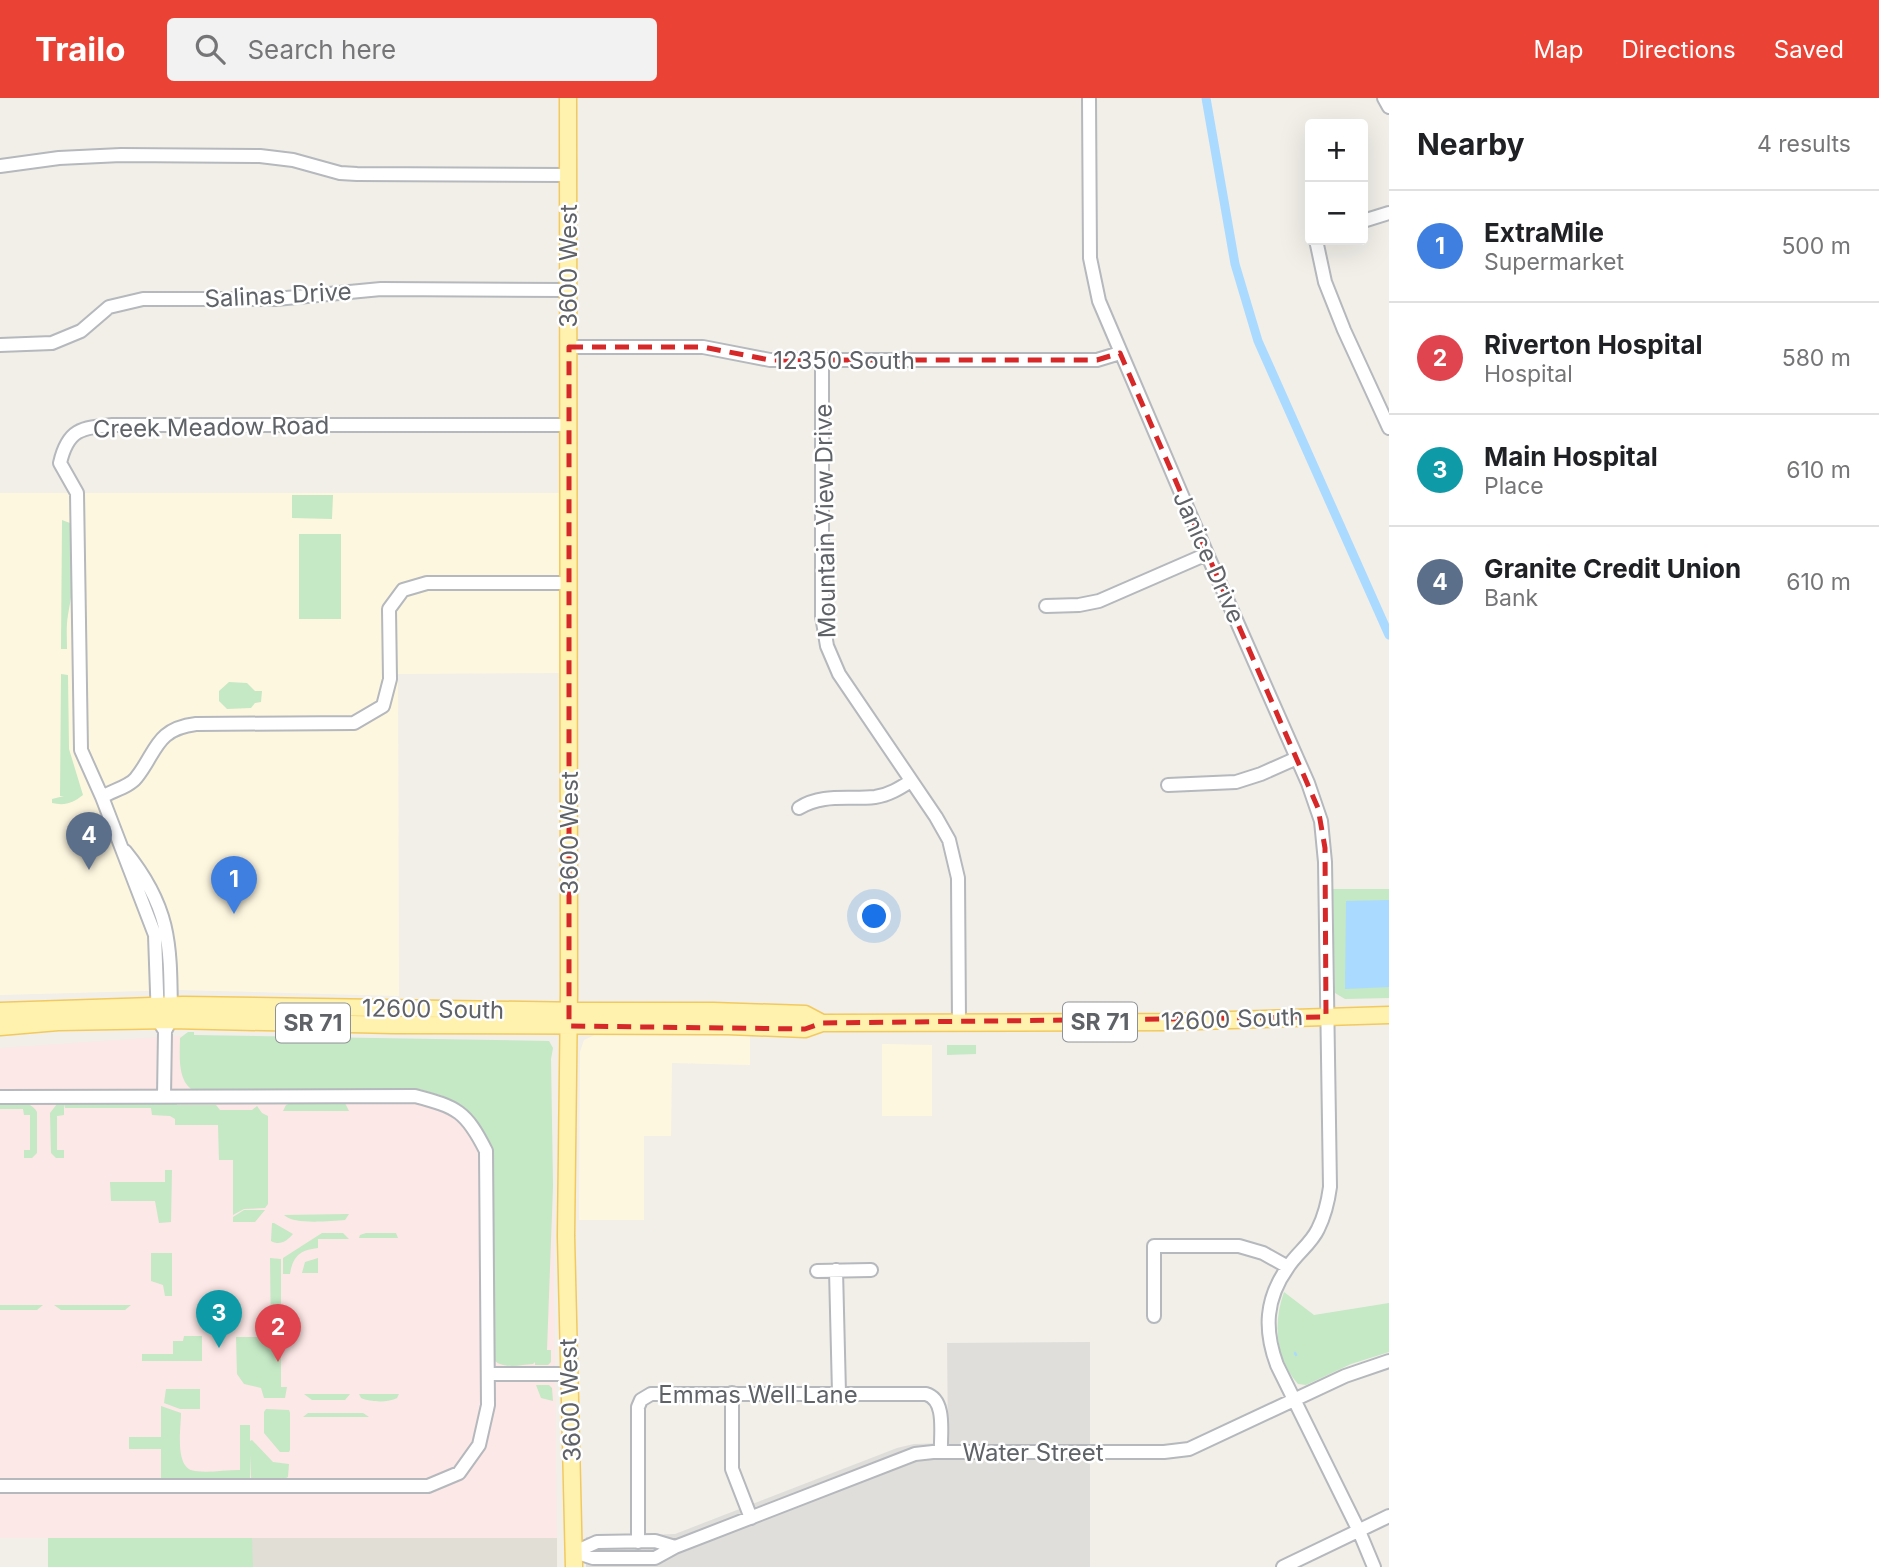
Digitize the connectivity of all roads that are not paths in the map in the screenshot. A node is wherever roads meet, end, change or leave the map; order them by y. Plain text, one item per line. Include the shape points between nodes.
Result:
1 (568, 98) edge
2 (1090, 98) edge
3 (1384, 98) edge
4 (1389, 107) edge
5 (0, 166) edge
6 (568, 175) junction
7 (1389, 213) edge
8 (1368, 219) edge
9 (1317, 245) edge
10 (568, 290) junction
11 (0, 345) edge
12 (569, 347) junction
13 (1119, 353) junction
14 (822, 360) junction
15 (569, 425) junction
16 (1389, 428) edge
17 (1207, 554) junction
18 (569, 583) junction
19 (1046, 606) dead end
20 (1297, 758) junction
21 (911, 781) junction
22 (1168, 785) dead end
23 (102, 797) junction
24 (799, 808) dead end
25 (121, 846) junction
26 (0, 1011) edge
27 (1389, 1015) edge
28 (164, 1016) junction
29 (1326, 1017) junction
30 (569, 1018) junction
31 (959, 1023) junction
32 (0, 1027) edge
33 (164, 1096) junction
34 (0, 1097) edge
35 (1288, 1267) junction
36 (836, 1270) junction
37 (871, 1270) dead end
38 (817, 1271) dead end
39 (1154, 1316) dead end
40 (1389, 1361) edge
41 (488, 1374) junction
42 (569, 1374) junction
43 (732, 1393) junction
44 (838, 1393) junction
45 (1294, 1400) junction
46 (941, 1452) junction
47 (0, 1486) edge
48 (1389, 1516) edge
49 (751, 1518) junction
50 (1359, 1531) junction
51 (638, 1542) junction
52 (675, 1547) junction
53 (575, 1559) edge
54 (1283, 1567) edge
55 (1374, 1567) edge

1 - 6 main road, 3600 West
2 - 13 street, Janice Drive via 1092,273
3 - 4 street
5 - 6 street via 121,155 260,156 340,173
6 - 10 main road, 3600 West
7 - 8 street
9 - 16 street via 1343,330
10 - 11 street, Salinas Drive via 381,289 276,299 143,299 110,307 81,331 52,343
10 - 12 main road, 3600 West
12 - 14 street, 12350 South via 703,347 758,360
12 - 15 main road, 3600 West
13 - 14 street, 12350 South via 1097,360
13 - 17 street, Janice Drive
14 - 21 street, Mountain View Drive via 825,636 838,674
15 - 18 main road, 3600 West
15 - 23 street, Creek Meadow Road via 81,428 65,443 61,463 77,493 81,750
17 - 19 street via 1100,601
17 - 20 street, Janice Drive
18 - 23 street via 428,583 403,590 389,609 390,678 383,706 354,723 178,726 154,746 135,780
18 - 30 main road, 3600 West
20 - 22 street via 1236,782
20 - 29 street, Janice Drive via 1323,835
21 - 24 street via 883,795 823,798
21 - 31 street, Mountain View Drive via 943,828 956,866
23 - 25 street, Creek Meadow Road
25 - 28 street, Creek Meadow Road via 155,935 155,976
25 - 28 street, Creek Meadow Road via 149,882 168,933 170,983
26 - 28 main road, 12600 South / SR 71
27 - 29 main road, 12600 South / SR 71
28 - 30 main road, 12600 South / SR 71
28 - 32 main road, 12600 South / SR 71
28 - 33 street
29 - 31 main road, 12600 South / SR 71
29 - 35 street, Janice Drive via 1327,1208 1318,1230
30 - 31 main road, 12600 South / SR 71 via 805,1014 822,1023
30 - 42 main road, 3600 West
33 - 34 street
33 - 41 street via 415,1096 447,1104 472,1124 486,1151
35 - 39 street via 1251,1248 1154,1246
35 - 45 street, Janice Drive via 1271,1302 1267,1323 1270,1345
36 - 37 street
36 - 38 street
36 - 44 street
40 - 45 street, Water Street
41 - 42 street
41 - 47 street via 488,1405 479,1445 459,1473 428,1486
42 - 53 main road, 3600 West
43 - 44 street, Emmas Well Lane
43 - 49 street via 732,1469
43 - 51 street, Emmas Well Lane via 655,1393 641,1400
44 - 46 street, Emmas Well Lane via 934,1397 939,1406
45 - 46 street, Water Street via 1189,1449
45 - 50 street, Janice Drive
46 - 49 street, Water Street via 915,1454
48 - 50 street
49 - 52 street, Water Street
50 - 54 street
50 - 55 street, Janice Drive
51 - 52 street, Water Street
51 - 53 street, Water Street via 597,1542
52 - 53 street, Water Street via 654,1558

